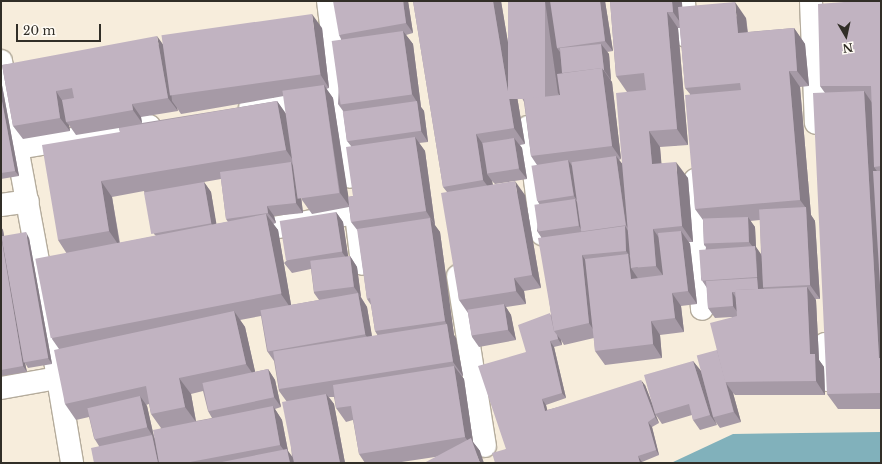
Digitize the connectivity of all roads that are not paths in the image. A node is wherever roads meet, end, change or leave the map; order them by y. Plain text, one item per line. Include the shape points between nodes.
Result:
1 (328, 1) edge
2 (684, 1) edge
3 (812, 1) edge
4 (687, 56) edge
5 (1, 61) edge
6 (338, 93) junction
7 (526, 110) edge
8 (229, 112) edge
9 (166, 123) edge
10 (817, 143) edge
11 (18, 148) junction
12 (693, 159) edge
13 (28, 201) junction
14 (1, 206) edge
15 (355, 212) junction
16 (225, 237) edge
17 (544, 243) edge
18 (455, 259) edge
19 (362, 264) edge
20 (64, 266) edge
21 (40, 270) junction
22 (702, 309) dead end
23 (824, 325) edge
24 (57, 378) junction
25 (826, 380) edge
26 (1, 388) edge
27 (485, 446) dead end
28 (72, 463) edge

1 - 6 street
2 - 4 street
3 - 10 street
5 - 11 street
6 - 8 street
6 - 15 street
7 - 17 street
9 - 11 street
11 - 13 street
12 - 22 street
13 - 14 street
13 - 21 street
15 - 16 street
15 - 19 street
18 - 27 street
20 - 21 street
21 - 24 street
23 - 25 street
24 - 26 street
24 - 28 street

